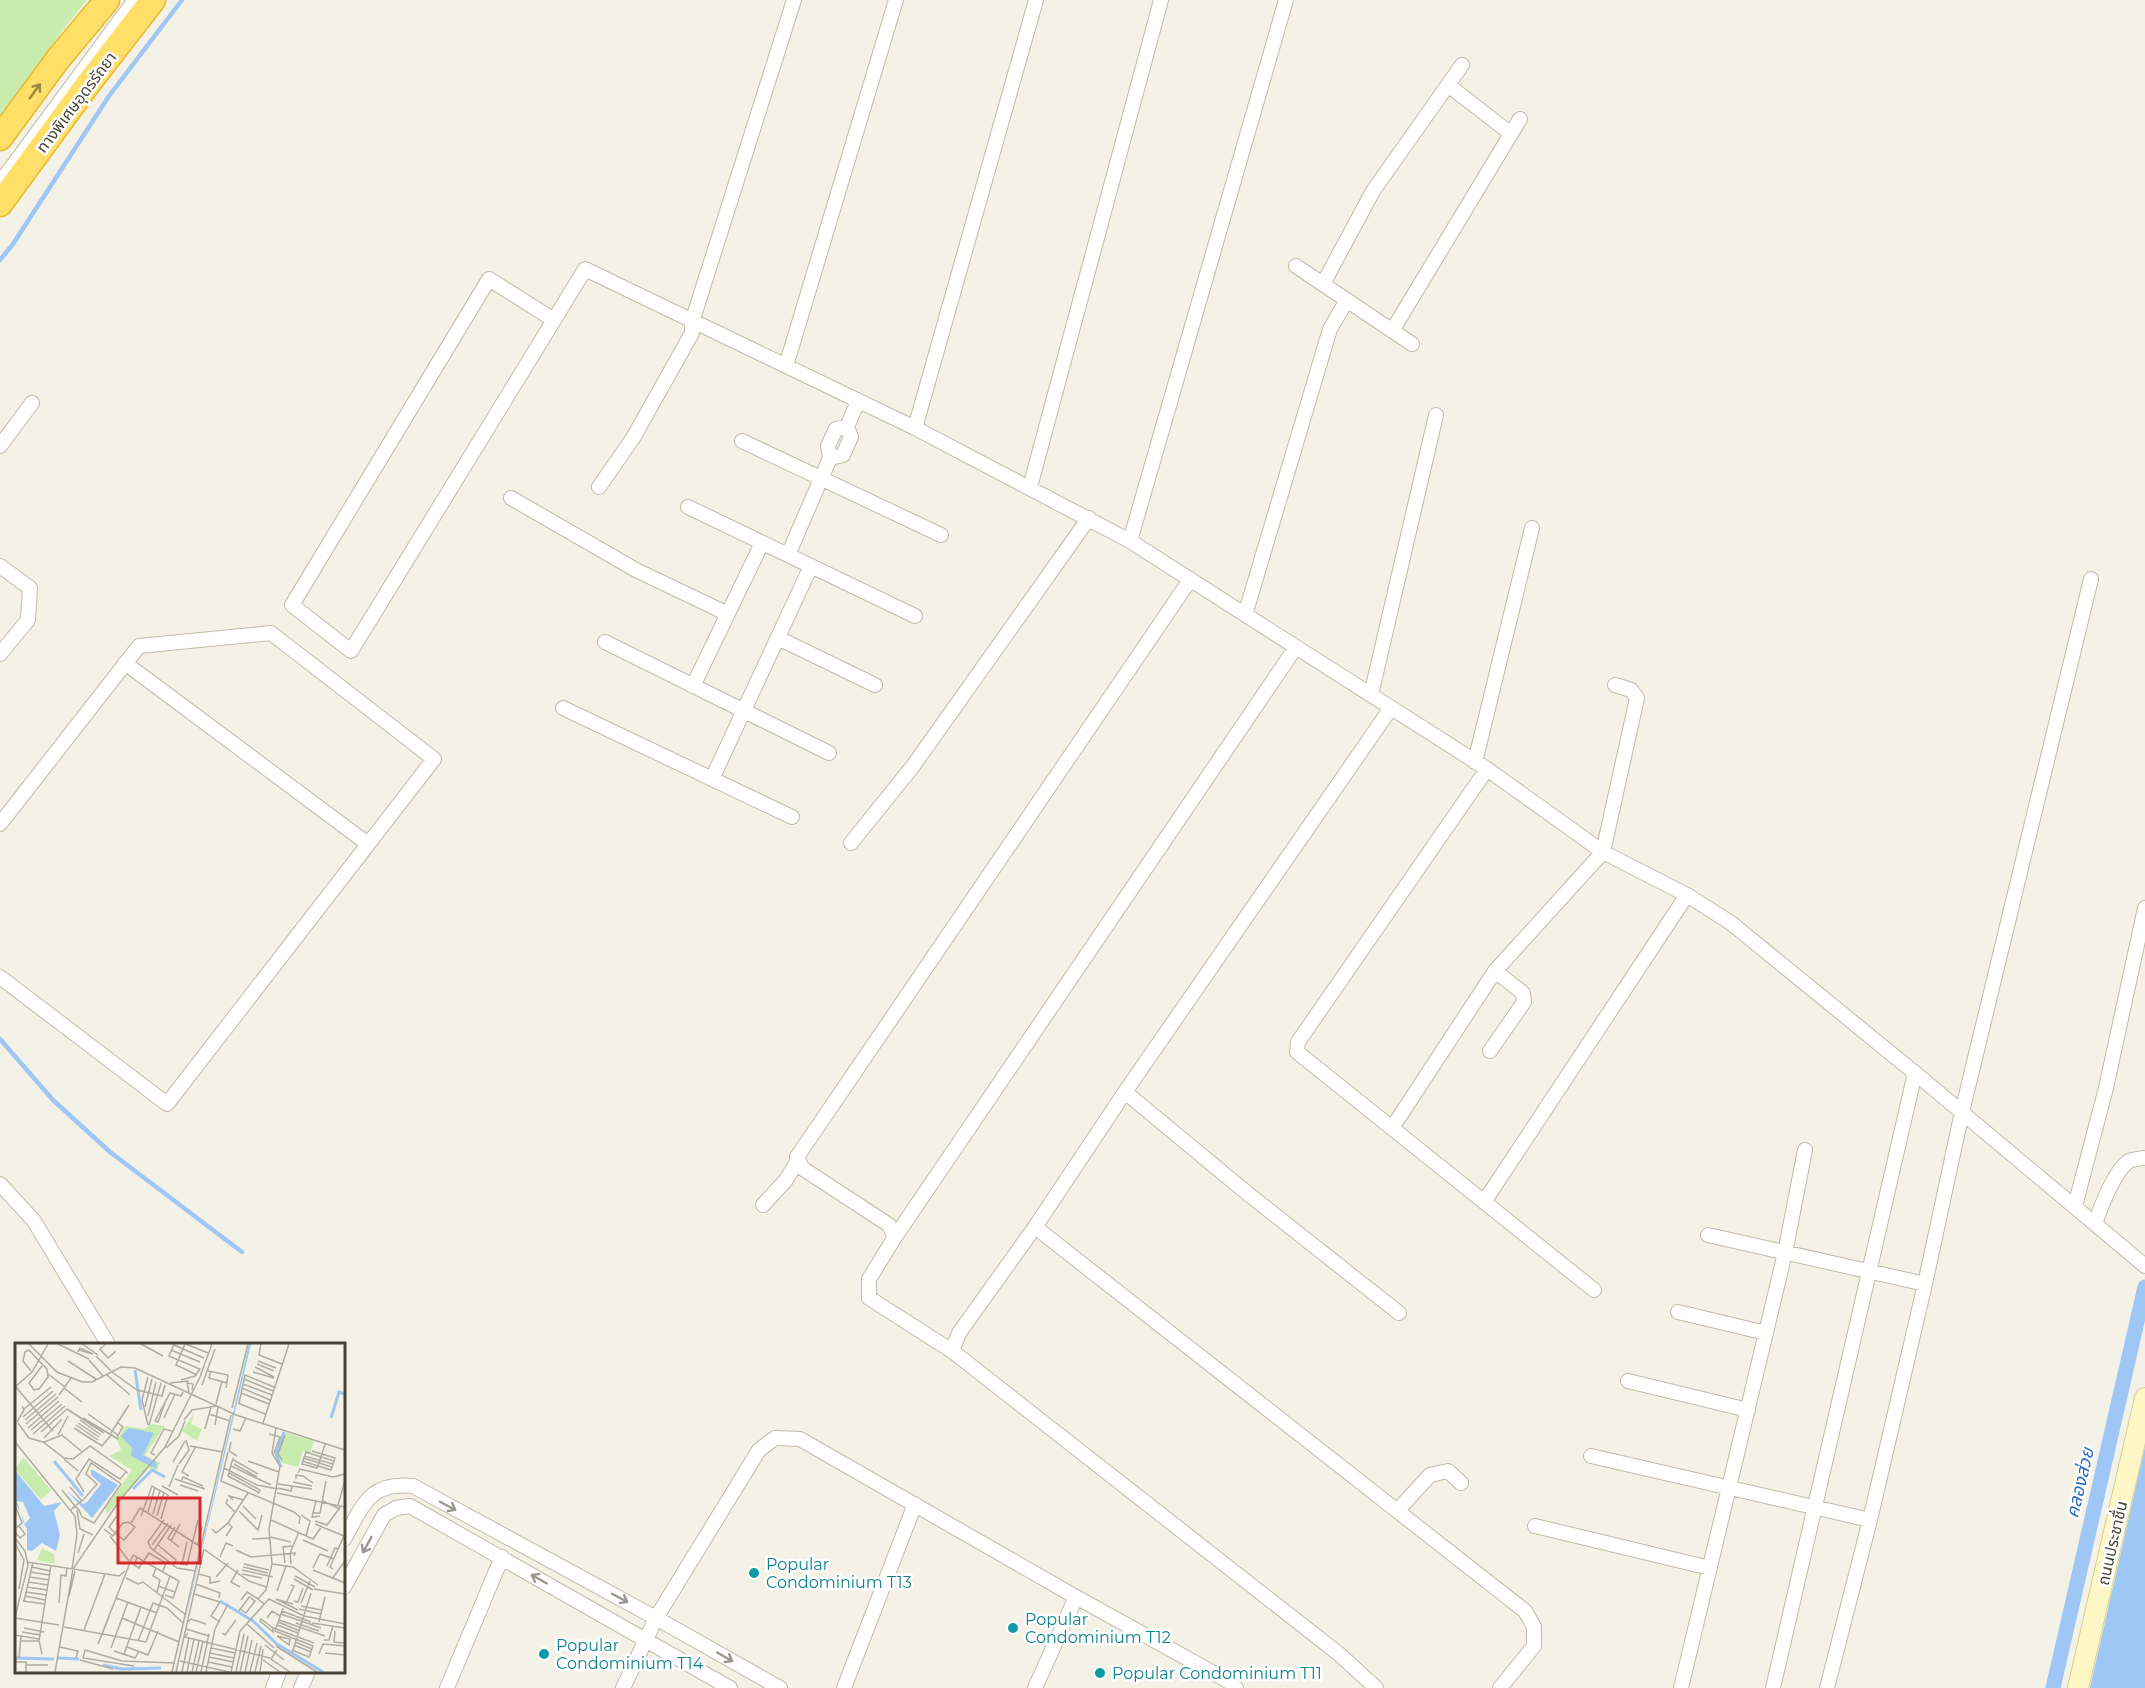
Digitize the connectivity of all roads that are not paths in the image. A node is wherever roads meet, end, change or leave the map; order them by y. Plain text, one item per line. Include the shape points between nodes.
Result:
1 (107, 0) edge
2 (135, 0) edge
3 (153, 0) edge
4 (794, 0) edge
5 (896, 0) edge
6 (1036, 0) edge
7 (1161, 0) edge
8 (1286, 0) edge
9 (1462, 65) dead end
10 (1448, 86) junction
11 (1520, 119) dead end
12 (1510, 133) junction
13 (0, 138) edge
14 (0, 183) edge
15 (0, 204) edge
16 (1296, 266) dead end
17 (1323, 284) junction
18 (1347, 300) junction
19 (554, 320) junction
20 (692, 322) junction
21 (1392, 331) junction
22 (1412, 344) dead end
23 (786, 366) junction
24 (858, 401) junction
25 (32, 403) dead end
26 (1436, 415) dead end
27 (915, 428) junction
28 (742, 441) dead end
29 (0, 446) edge
30 (821, 478) junction
31 (599, 487) dead end
32 (1030, 488) junction
33 (511, 498) dead end
34 (688, 507) dead end
35 (1089, 518) junction
36 (1532, 528) dead end
37 (941, 535) dead end
38 (1130, 541) junction
39 (762, 543) junction
40 (788, 555) junction
41 (0, 566) edge
42 (811, 566) junction
43 (1190, 579) junction
44 (2091, 579) dead end
45 (728, 614) junction
46 (1245, 615) junction
47 (915, 616) dead end
48 (778, 638) junction
49 (605, 642) dead end
50 (1296, 647) junction
51 (0, 654) edge
52 (125, 663) junction
53 (875, 685) dead end
54 (1615, 685) dead end
55 (693, 686) junction
56 (1371, 695) junction
57 (563, 708) dead end
58 (1391, 708) junction
59 (744, 711) junction
60 (829, 753) dead end
61 (1475, 762) junction
62 (1487, 770) junction
63 (712, 779) junction
64 (792, 817) dead end
65 (0, 824) edge
66 (851, 843) dead end
67 (368, 844) junction
68 (1603, 852) junction
69 (1687, 896) junction
70 (2145, 908) edge
71 (1495, 971) junction
72 (0, 977) edge
73 (1490, 1051) dead end
74 (1915, 1073) junction
75 (1125, 1092) junction
76 (1962, 1112) junction
77 (1392, 1128) junction
78 (1805, 1150) dead end
79 (2143, 1158) dead end
80 (798, 1160) junction
81 (0, 1184) edge
82 (1484, 1202) junction
83 (763, 1205) dead end
84 (2075, 1206) junction
85 (2095, 1224) junction
86 (1035, 1227) junction
87 (1708, 1236) dead end
88 (895, 1237) junction
89 (2129, 1252) junction
90 (1785, 1253) junction
91 (2145, 1258) edge
92 (2145, 1266) edge
93 (1870, 1272) junction
94 (1925, 1284) junction
95 (1594, 1290) dead end
96 (1678, 1312) dead end
97 (1399, 1313) dead end
98 (1766, 1333) junction
99 (107, 1343) edge
100 (952, 1351) junction
101 (1629, 1380) dead end
102 (2145, 1398) edge
103 (1748, 1410) junction
104 (1591, 1456) dead end
105 (1461, 1482) dead end
106 (395, 1484) junction
107 (1730, 1486) junction
108 (915, 1504) junction
109 (1816, 1506) junction
110 (396, 1508) junction
111 (1398, 1510) junction
112 (1870, 1520) junction
113 (1535, 1526) dead end
114 (345, 1537) edge
115 (502, 1557) junction
116 (1710, 1568) junction
117 (345, 1585) edge
118 (1076, 1597) junction
119 (656, 1618) junction
120 (645, 1638) junction
121 (278, 1673) edge
122 (307, 1673) edge
123 (273, 1688) edge
124 (302, 1688) edge
125 (447, 1688) edge
126 (623, 1688) edge
127 (730, 1688) edge
128 (780, 1688) edge
129 (844, 1688) edge
130 (1035, 1688) edge
131 (1236, 1688) edge
132 (1376, 1688) edge
133 (1500, 1688) edge
134 (1681, 1688) edge
135 (1773, 1688) edge
136 (1827, 1688) edge
137 (2078, 1688) edge

13 -> 1 highway
2 - 14 street
3 - 15 highway, ทางพิเศษอุดรรัถยา
4 - 20 street
5 - 23 street
6 - 27 street
7 - 32 street
8 - 38 street
9 - 10 street
10 - 12 street
10 - 17 street via 1373,190
11 - 12 street
12 - 21 street
16 - 17 street
17 - 18 street
18 - 21 street
18 - 46 street via 1330,329
19 - 19 street via 474,451 351,651 292,605 489,279
19 - 20 street via 585,269
20 - 23 street
20 - 31 street via 686,346 633,438
21 - 22 street
23 - 24 street
24 - 27 street
24 - 30 street via 847,427 836,429 828,446 831,458
25 - 29 street
26 - 56 street
27 - 32 street
28 - 30 street
30 - 37 street
30 - 40 street
32 - 35 street
33 - 45 street via 636,570
34 - 39 street
35 - 38 street
35 - 66 street via 917,759
36 - 61 street
38 - 43 street
39 - 40 street
39 - 45 street
40 - 42 street
41 - 51 street via 30,588 28,620
42 - 47 street
42 - 48 street
43 - 46 street
43 - 80 street
44 - 76 street
45 - 55 street
46 - 50 street
48 - 53 street
48 - 59 street
49 - 55 street
50 - 56 street
50 - 88 street
52 - 65 street
52 - 67 street
52 - 67 street via 139,646 272,633 434,759
54 - 68 street via 1630,690 1637,698
55 - 59 street
56 - 58 street
57 - 63 street
58 - 61 street
58 - 75 street
59 - 60 street
59 - 63 street
61 - 62 street
62 - 68 street
62 - 77 street via 1298,1042 1297,1052
63 - 64 street
67 - 72 street via 167,1104
68 - 69 street
68 - 71 street
69 - 74 street via 1731,923
69 - 82 street
70 - 84 street via 2106,1088
71 - 73 street via 1523,993 1524,1002
71 - 77 street
74 - 76 street
74 - 93 street
75 - 86 street
75 - 97 street
76 - 84 street
76 - 94 street
77 - 82 street
78 - 90 street
79 - 85 street via 2129,1161 2116,1178
80 - 83 street
80 - 88 street via 802,1168 889,1226
81 - 99 street via 34,1221
82 - 95 street
84 - 85 street
85 - 89 street
86 - 100 street via 959,1333
86 - 111 street
87 - 90 street
88 - 100 street via 869,1279 869,1298
89 - 91 street
89 - 92 street
90 - 93 street
90 - 98 street
93 - 94 street
93 - 109 street
94 - 112 street
96 - 98 street
98 - 103 street
100 - 132 street via 1339,1654
101 - 103 street
102 - 137 street, ถนนประชาชื่น
103 - 107 street
104 - 107 street
105 - 111 street via 1449,1471 1430,1475
106 - 110 street
106 - 114 street via 370,1495
106 -> 119 street via 413,1486
107 - 109 street
107 - 116 street
108 - 118 street
108 - 119 street via 800,1439 775,1438 759,1450
108 - 129 street
109 - 112 street
109 - 135 street
110 - 115 street via 410,1506
110 -> 117 street via 384,1515
111 - 133 street via 1525,1611 1534,1627 1534,1646
112 - 136 street
113 - 116 street
120 -> 115 street
115 - 125 street
116 - 134 street
118 - 130 street
118 - 131 street
119 - 120 street
119 -> 128 street
120 - 126 street
120 - 127 street
121 - 123 street
122 - 124 street

